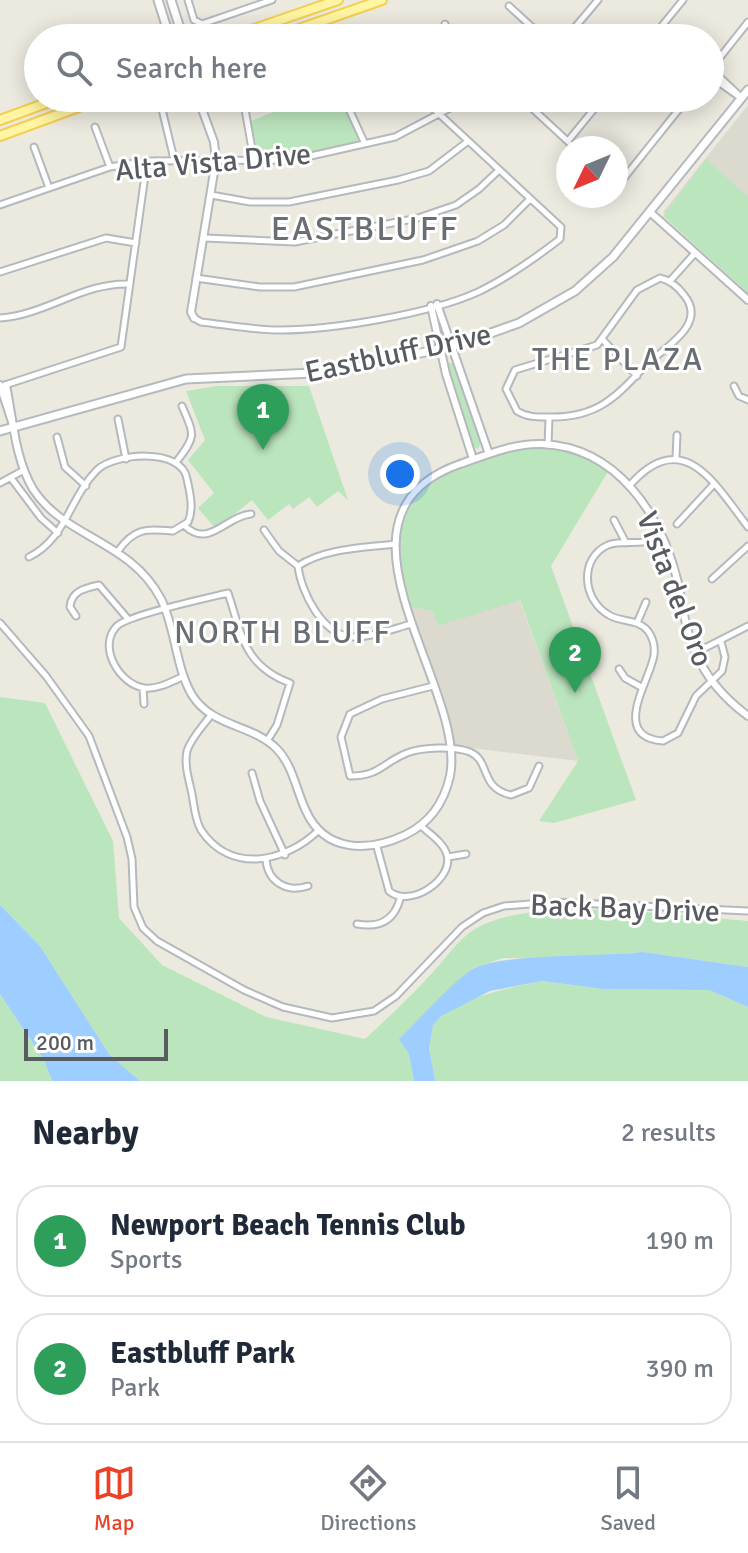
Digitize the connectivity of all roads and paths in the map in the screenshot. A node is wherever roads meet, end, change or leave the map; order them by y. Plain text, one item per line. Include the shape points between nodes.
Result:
1 (158, 0) edge
2 (171, 0) edge
3 (188, 0) edge
4 (272, 0) edge
5 (338, 0) edge
6 (382, 0) edge
7 (597, 0) edge
8 (683, 0) edge
9 (509, 6) dead end
10 (748, 22) edge
11 (166, 24) edge
12 (179, 24) edge
13 (269, 24) edge
14 (313, 24) edge
15 (529, 24) edge
16 (577, 24) edge
17 (663, 24) edge
18 (724, 54) edge
19 (724, 83) edge
20 (748, 90) edge
21 (742, 98) junction
22 (24, 111) edge
23 (65, 112) edge
24 (163, 112) edge
25 (203, 112) edge
26 (245, 112) edge
27 (350, 112) edge
28 (437, 112) edge
29 (445, 112) edge
30 (536, 112) edge
31 (591, 112) edge
32 (676, 112) edge
33 (440, 115) junction
34 (0, 120) edge
35 (95, 127) dead end
36 (0, 136) edge
37 (562, 136) edge
38 (571, 136) edge
39 (467, 142) junction
40 (365, 144) junction
41 (34, 147) dead end
42 (174, 159) junction
43 (216, 160) junction
44 (254, 160) junction
45 (147, 161) junction
46 (110, 167) junction
47 (498, 171) junction
48 (628, 171) edge
49 (49, 188) junction
50 (211, 195) junction
51 (529, 200) junction
52 (0, 205) edge
53 (651, 213) junction
54 (205, 238) junction
55 (136, 243) junction
56 (695, 253) junction
57 (0, 272) edge
58 (196, 278) junction
59 (670, 281) junction
60 (130, 284) junction
61 (748, 300) edge
62 (434, 305) junction
63 (0, 318) edge
64 (194, 318) joint
65 (603, 340) junction
66 (445, 348) junction
67 (637, 376) junction
68 (2, 385) edge
69 (734, 386) dead end
70 (748, 400) edge
71 (182, 406) dead end
72 (549, 417) junction
73 (118, 419) dead end
74 (14, 428) junction
75 (0, 431) edge
76 (677, 435) dead end
77 (57, 437) dead end
78 (548, 445) junction
79 (489, 454) junction
80 (676, 457) junction
81 (126, 459) junction
82 (473, 459) junction
83 (177, 461) junction
84 (24, 470) junction
85 (11, 478) junction
86 (0, 483) edge
87 (714, 484) junction
88 (630, 485) junction
89 (86, 486) junction
90 (251, 514) dead end
91 (66, 520) junction
92 (614, 520) dead end
93 (677, 524) dead end
94 (185, 526) junction
95 (748, 527) edge
96 (264, 530) dead end
97 (58, 533) junction
98 (662, 537) junction
99 (626, 543) junction
100 (395, 544) junction
101 (748, 546) edge
102 (118, 551) junction
103 (29, 557) dead end
104 (298, 566) junction
105 (712, 579) dead end
106 (646, 602) dead end
107 (166, 611) junction
108 (76, 616) dead end
109 (128, 619) junction
110 (0, 623) edge
111 (637, 623) junction
112 (411, 624) junction
113 (748, 626) edge
114 (721, 642) junction
115 (695, 653) junction
116 (619, 669) dead end
117 (184, 676) junction
118 (712, 682) junction
119 (433, 686) junction
120 (641, 687) junction
121 (143, 688) junction
122 (144, 704) dead end
123 (211, 715) junction
124 (748, 716) edge
125 (267, 741) junction
126 (452, 750) junction
127 (539, 766) dead end
128 (252, 773) dead end
129 (421, 826) junction
130 (319, 830) junction
131 (377, 847) junction
132 (466, 854) dead end
133 (285, 855) junction
134 (448, 857) junction
135 (266, 860) junction
136 (308, 886) dead end
137 (400, 899) junction
138 (748, 911) edge
139 (357, 924) dead end

1 - 11 main road
2 - 12 main road
3 - 4 street via 194,20 202,24
5 - 13 main road
6 - 14 main road
7 - 16 street
8 - 17 street
9 - 15 street
10 - 18 street
19 - 21 street
20 - 21 main road, Eastbluff Drive
21 - 53 main road, Eastbluff Drive
22 - 34 main road
23 - 36 main road
24 - 42 street
25 - 43 street
26 - 44 street
27 - 40 street
28 - 33 street
29 - 33 street, Alta Vista Drive
30 - 37 street
31 - 38 street
32 - 48 street
33 - 39 street
33 - 40 street, Alta Vista Drive via 395,137
35 - 46 street
39 - 47 street
39 - 50 street via 429,171 398,180 289,202
40 - 44 street, Alta Vista Drive via 293,160
41 - 49 street
42 - 43 street, Alta Vista Drive
42 - 45 street, Alta Vista Drive
43 - 44 street, Alta Vista Drive
43 - 50 street
45 - 46 street, Alta Vista Drive
45 - 55 street
46 - 49 street, Alta Vista Drive
47 - 51 street
47 - 54 street via 456,205 418,218 295,242
49 - 52 street, Alta Vista Drive
50 - 54 street
51 - 58 street via 478,241 423,260 294,287
51 - 62 street via 561,227 560,239 510,275
53 - 56 street
53 - 66 main road, Eastbluff Drive via 575,291 519,323
54 - 58 street
55 - 57 street via 106,238
55 - 60 street
56 - 59 street
56 - 61 street
58 - 64 street
59 - 65 street via 660,278 642,285
59 - 67 street via 689,303 690,319 676,341
60 - 63 street via 106,284
60 - 68 street via 121,347
62 - 64 street via 306,329
62 - 66 street
65 - 67 street
65 - 72 street via 582,352 515,370 506,389 517,411
66 - 74 main road, Eastbluff Drive via 316,374 186,379
66 - 79 street via 457,359
66 - 82 street
67 - 72 street via 617,398 595,411
68 - 74 street
69 - 70 street
71 - 83 street via 194,433
72 - 78 street
73 - 81 street
74 - 75 main road, Eastbluff Drive
74 - 84 street
76 - 80 street
77 - 89 street via 65,467
78 - 79 street, Vista del Oro via 521,445
78 - 88 street, Vista del Oro via 589,455
79 - 82 street, Vista del Oro
80 - 87 street via 693,463
80 - 88 street via 650,467
81 - 83 street
81 - 89 street via 100,467
82 - 100 street, Vista del Oro via 446,469 422,487 405,511
83 - 94 street via 186,475 192,510
84 - 85 street
84 - 91 street via 43,502
85 - 86 street
85 - 97 street
87 - 93 street
87 - 95 street
88 - 98 street, Vista del Oro
89 - 91 street
90 - 94 street via 206,535
91 - 97 street
91 - 102 street
92 - 99 street
94 - 102 street via 139,531
96 - 104 street
97 - 103 street
98 - 99 street via 642,545
98 - 115 street, Vista del Oro
99 - 111 street via 598,551 588,564 587,578 602,611
100 - 104 street via 327,554
100 - 112 street, Vista del Oro
101 - 105 street
102 - 107 street via 149,581
104 - 112 street via 308,598 338,633 359,637
106 - 111 street
107 - 109 street
107 - 117 street
107 - 125 street via 228,593 249,655 265,671 290,683
108 - 109 street via 70,607 73,596 99,585
109 - 121 street via 111,633 110,655
110 - 138 street, Back Bay Drive via 89,736 127,837 134,907 143,928 157,941 283,1007 332,1018 374,1011 396,996 462,927 504,906 546,902
111 - 120 street via 650,635 654,649
112 - 119 street, Vista del Oro
113 - 114 street
114 - 115 street
114 - 118 street via 723,669
115 - 118 street, Vista del Oro
116 - 120 street
117 - 121 street
117 - 123 street
118 - 120 street via 696,696 678,733 663,741 645,735 637,720
118 - 124 street, Vista del Oro
119 - 126 street, Vista del Oro
119 - 126 street via 350,714 341,737 350,776 376,773 412,751
121 - 122 street
123 - 125 street
123 - 135 street via 187,754 197,821 207,837 227,850
125 - 130 street via 286,761
126 - 127 street via 475,755 488,783 507,794 529,788
126 - 129 street, Vista del Oro via 446,790
128 - 133 street
129 - 131 street, Vista del Oro
129 - 134 street
130 - 131 street via 344,845
130 - 133 street
131 - 137 street via 386,887
132 - 134 street
133 - 135 street
134 - 137 street via 440,877 418,896
135 - 136 street via 268,873 283,886
137 - 139 street via 384,923

